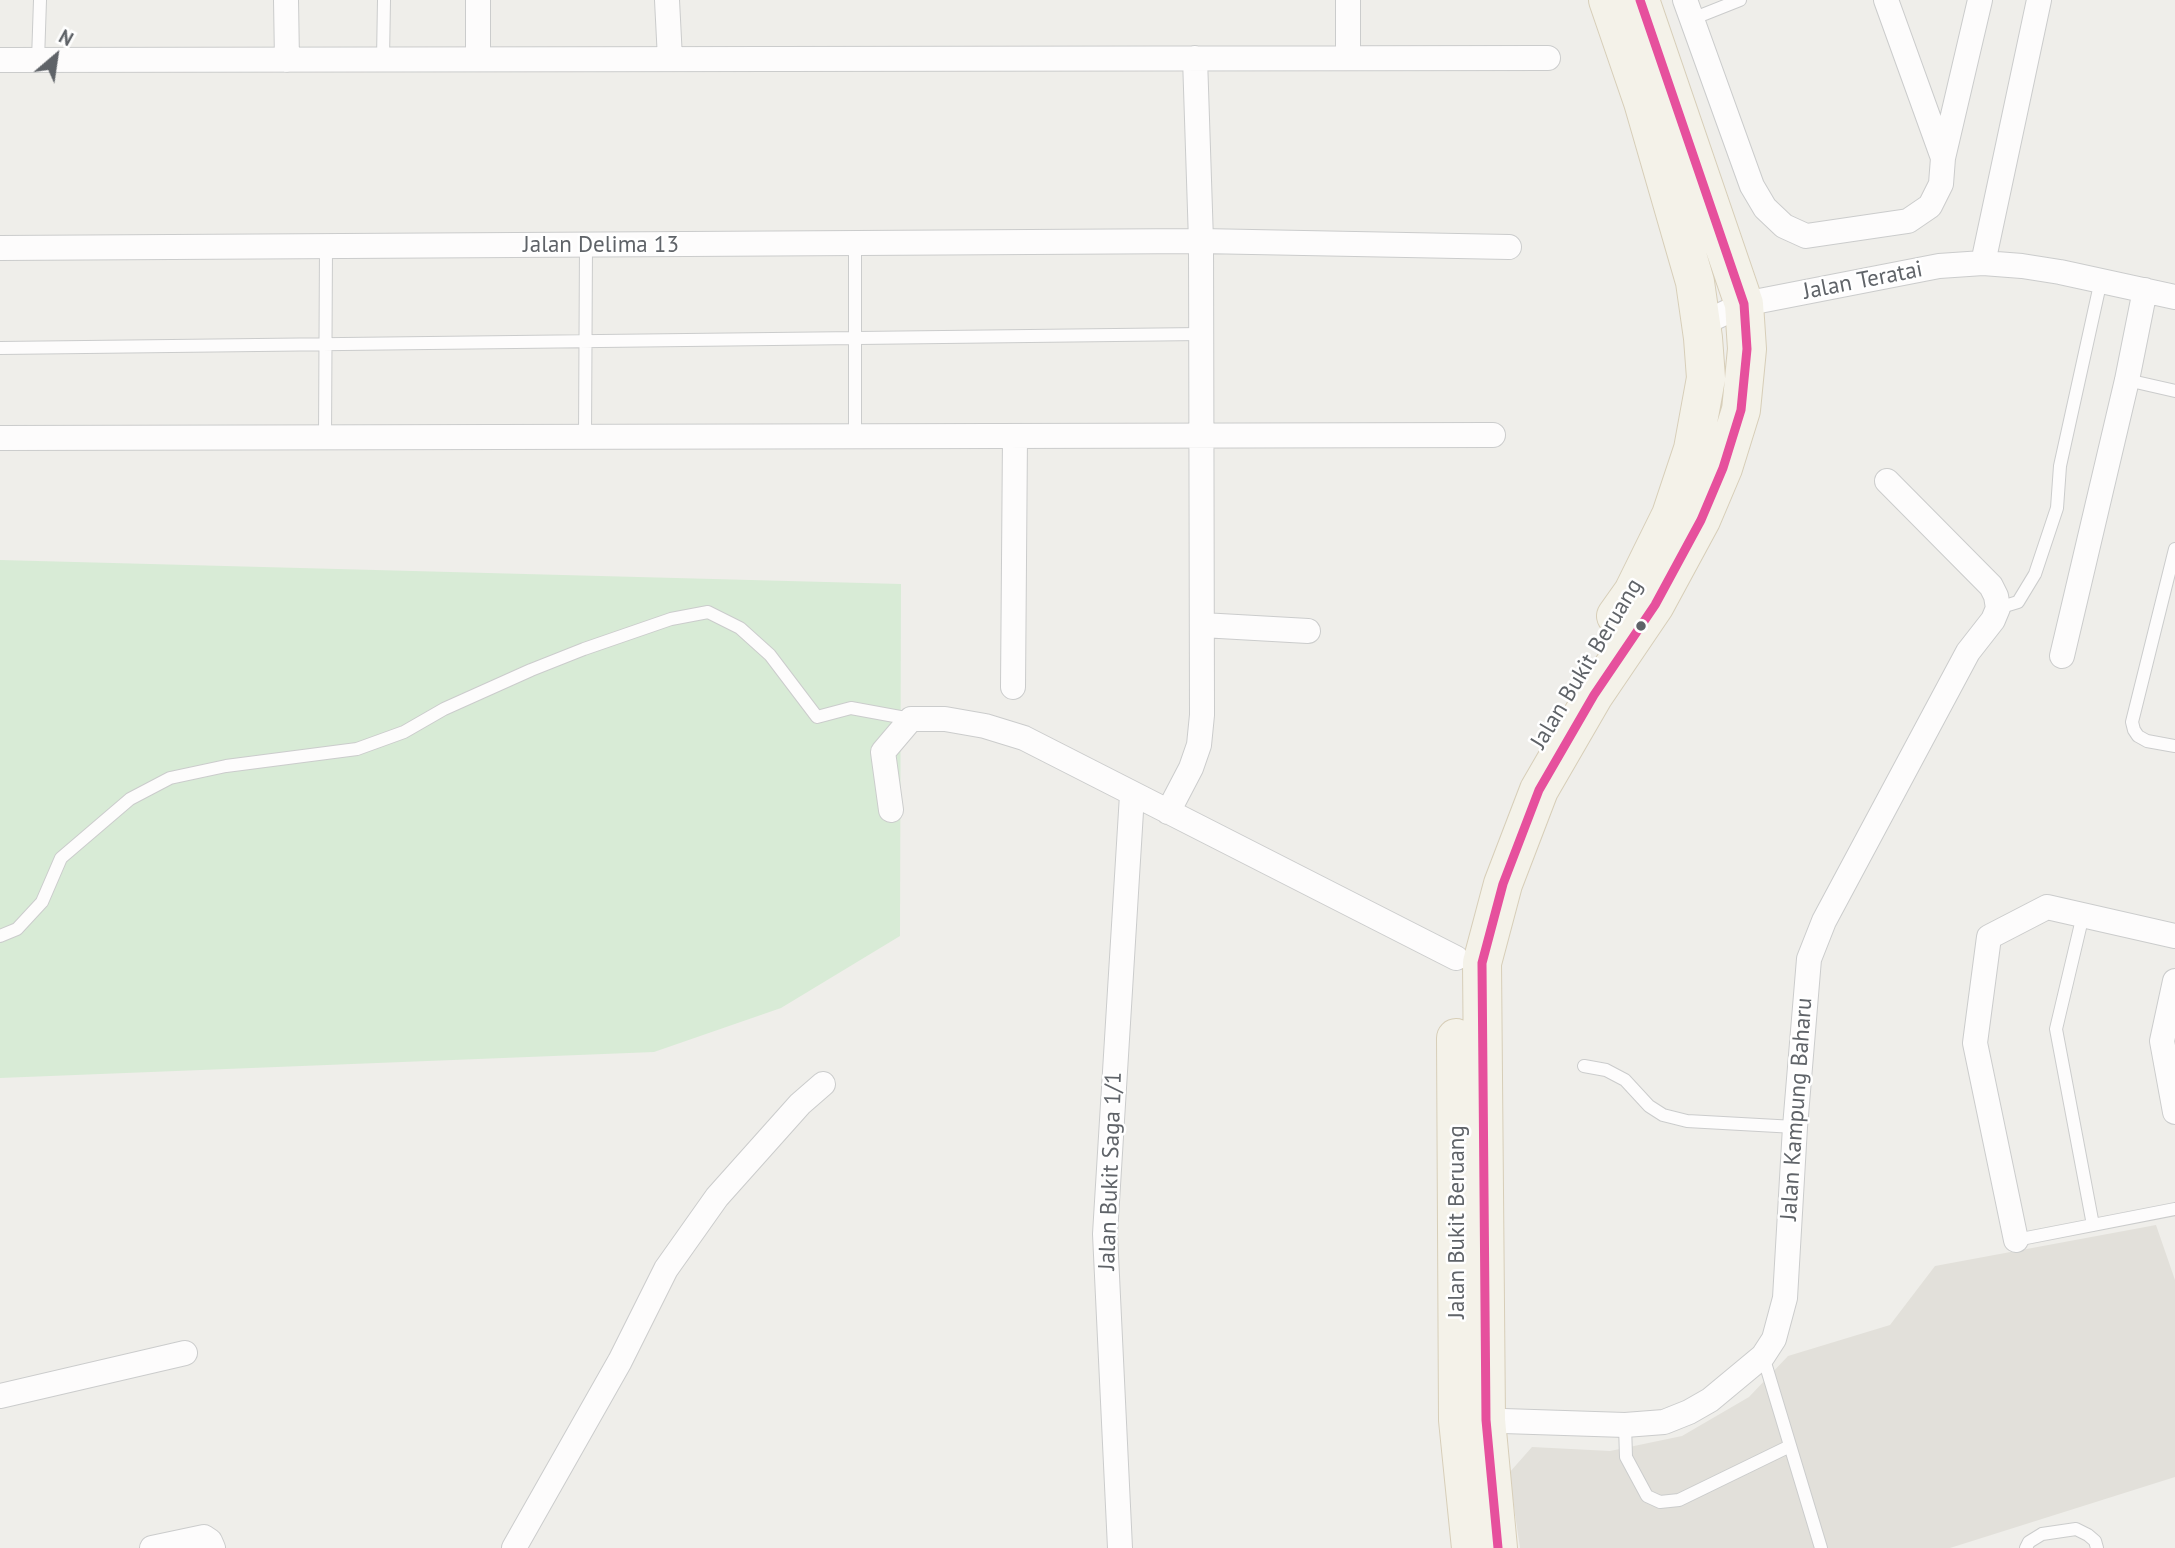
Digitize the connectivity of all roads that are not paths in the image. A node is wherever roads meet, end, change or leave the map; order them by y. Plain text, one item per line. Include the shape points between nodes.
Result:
1 (40, 0) edge
2 (286, 0) edge
3 (384, 0) edge
4 (478, 0) edge
5 (667, 0) edge
6 (1348, 0) edge
7 (1608, 0) edge
8 (1640, 0) edge
9 (1740, 0) edge
10 (1886, 0) edge
11 (1980, 0) edge
12 (2039, 0) edge
13 (1688, 10) edge
14 (1195, 58) junction
15 (1348, 58) junction
16 (1548, 58) dead end
17 (478, 59) junction
18 (670, 59) junction
19 (0, 60) edge
20 (38, 60) junction
21 (287, 60) junction
22 (383, 60) junction
23 (1943, 158) junction
24 (1201, 241) junction
25 (855, 243) junction
26 (586, 245) junction
27 (326, 247) junction
28 (1509, 247) dead end
29 (0, 248) edge
30 (1983, 263) junction
31 (2101, 280) junction
32 (1695, 282) junction
33 (2145, 290) junction
34 (2175, 297) edge
35 (1744, 304) junction
36 (1201, 334) junction
37 (855, 338) junction
38 (1703, 338) junction
39 (585, 341) junction
40 (325, 344) junction
41 (0, 348) edge
42 (2127, 380) junction
43 (2175, 391) edge
44 (1493, 435) dead end
45 (855, 436) junction
46 (1016, 436) junction
47 (1201, 436) junction
48 (325, 437) junction
49 (585, 437) junction
50 (0, 438) edge
51 (1887, 481) dead end
52 (2175, 549) edge
53 (1998, 608) junction
54 (1202, 625) junction
55 (1308, 631) dead end
56 (2062, 656) dead end
57 (1013, 687) dead end
58 (911, 719) junction
59 (2175, 746) edge
60 (1132, 795) junction
61 (891, 810) dead end
62 (1168, 812) junction
63 (2083, 915) junction
64 (0, 936) edge
65 (2175, 936) edge
66 (1457, 958) junction
67 (2175, 981) edge
68 (1584, 1066) dead end
69 (823, 1084) dead end
70 (2175, 1112) edge
71 (1795, 1127) junction
72 (2175, 1209) edge
73 (2093, 1225) junction
74 (2016, 1240) joint
75 (185, 1353) dead end
76 (1763, 1356) junction
77 (0, 1395) edge
78 (1472, 1420) junction
79 (1625, 1425) junction
80 (1790, 1446) junction
81 (152, 1548) edge
82 (214, 1548) edge
83 (514, 1548) edge
84 (1120, 1548) edge
85 (1471, 1548) edge
86 (1498, 1548) edge
87 (1821, 1548) edge
88 (2026, 1548) edge
89 (2096, 1548) edge

1 - 20 lane
2 - 21 street
3 - 22 lane
4 - 17 street
5 - 18 street
6 - 15 street
7 - 32 main road, Jalan Bukit Beruang
8 - 35 main road, Jalan Bukit Beruang
9 - 13 lane
10 - 23 street
11 - 23 street
12 - 30 street
13 - 23 street via 1752,186 1765,208 1784,226 1806,236 1908,221 1930,206 1941,184
14 - 15 street
14 - 18 street
14 - 24 street
15 - 16 street
17 - 18 street
17 - 22 street
19 - 20 street
20 - 21 street
21 - 22 street
24 - 25 street, Jalan Delima 13
24 - 28 street, Jalan Delima 13
24 - 36 street
25 - 26 street, Jalan Delima 13
25 - 37 lane
26 - 27 street, Jalan Delima 13
26 - 39 lane
27 - 29 street, Jalan Delima 13
27 - 40 lane
30 - 31 street, Jalan Teratai
30 - 35 street, Jalan Teratai via 1939,266
31 - 33 street, Jalan Teratai
31 - 53 lane via 2060,466 2057,508 2035,575 2018,602
32 - 35 street via 1714,301
32 - 38 main road, Jalan Bukit Beruang
33 - 34 street, Jalan Teratai
33 - 42 street
35 - 38 street via 1712,319
35 - 78 main road, Jalan Bukit Beruang via 1747,349 1741,410 1723,468 1655,605 1594,695 1539,790 1503,884 1482,963
36 - 37 lane
36 - 47 street
37 - 39 lane
37 - 45 lane
38 - 66 main road, Jalan Bukit Beruang via 1706,378 1693,449 1671,515 1633,592 1571,683 1520,776 1482,874
39 - 40 lane
39 - 49 lane
40 - 41 lane
40 - 48 lane
42 - 43 lane
42 - 56 street
44 - 47 street
45 - 46 street
45 - 49 street
46 - 47 street
46 - 57 street
47 - 54 street
48 - 49 street
48 - 50 street
51 - 53 street via 1991,586
52 - 59 lane via 2132,722 2138,736
53 - 71 street, Jalan Kampung Baharu via 1968,652 1815,939 1806,981
54 - 55 street
54 - 62 street via 1199,745
58 - 60 street via 945,719 1024,738
58 - 61 street via 883,752
58 - 64 lane via 851,708 817,717 770,655 740,628 708,612 671,619 531,670 357,750 226,766 170,778 130,799 61,858 42,902 16,929
60 - 62 street
60 - 84 street, Jalan Bukit Saga 1/1 via 1105,1234
62 - 66 street
63 - 65 street
63 - 73 lane via 2056,1029
63 - 74 street via 2047,907 1989,937 1975,1044
66 - 78 main road, Jalan Bukit Beruang
67 - 70 street via 2162,1041
68 - 71 lane via 1625,1080 1663,1115 1687,1121
69 - 83 street via 717,1197 666,1269 620,1361
71 - 76 street, Jalan Kampung Baharu via 1786,1298 1774,1339
72 - 73 lane
73 - 74 lane
75 - 77 street
76 - 79 street, Jalan Kampung Baharu via 1689,1412 1664,1422
76 - 80 lane
78 - 79 street, Jalan Kampung Baharu
78 - 85 main road, Jalan Bukit Beruang
78 - 86 main road, Jalan Bukit Beruang
79 - 80 lane via 1626,1457 1647,1496 1660,1502 1679,1500
80 - 87 lane
81 - 82 street via 204,1537
88 - 89 lane via 2042,1534 2076,1530 2095,1541

